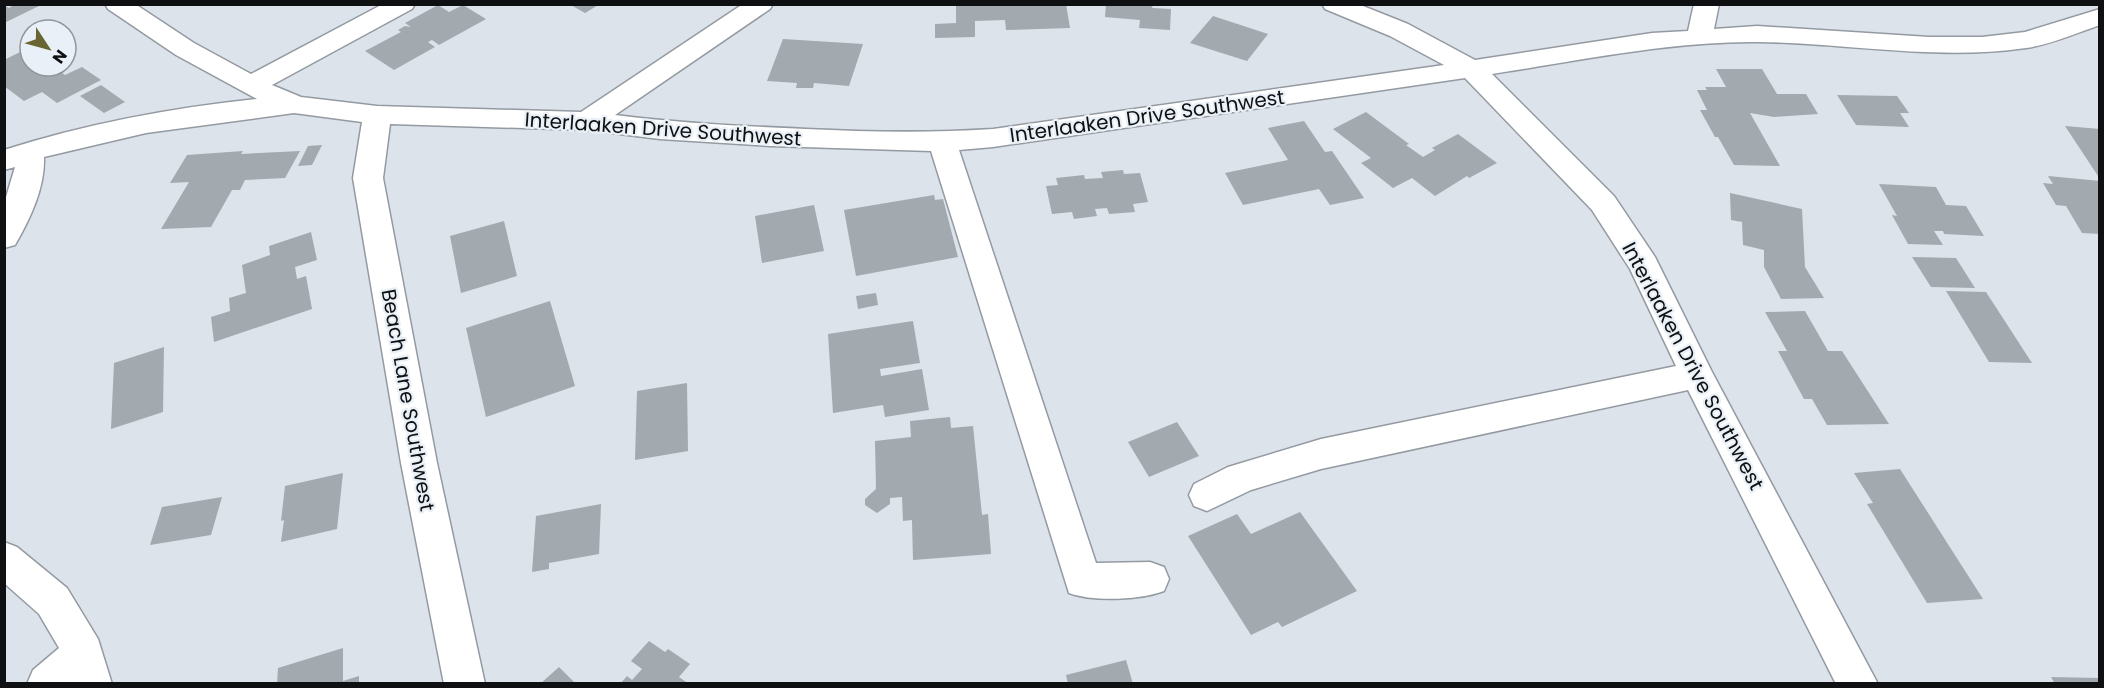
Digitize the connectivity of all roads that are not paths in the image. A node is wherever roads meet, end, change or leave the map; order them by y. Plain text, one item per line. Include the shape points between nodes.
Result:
1 (117, 4) edge
2 (403, 4) edge
3 (761, 4) edge
4 (1334, 4) edge
5 (1707, 4) edge
6 (1377, 12) edge
7 (2100, 17) edge
8 (1699, 38) junction
9 (1471, 69) junction
10 (251, 85) junction
11 (296, 105) junction
12 (377, 116) junction
13 (587, 121) junction
14 (942, 142) junction
15 (17, 156) edge
16 (4, 237) edge
17 (1697, 375) junction
18 (1207, 495) dead end
19 (4, 559) edge
20 (1150, 579) dead end
21 (88, 668) edge
22 (47, 684) edge
23 (465, 684) edge
24 (1858, 684) edge

1 - 10 street, Interlaaken Drive Southwest via 185,49
2 - 10 street
3 - 13 street
4 - 6 street
5 - 8 street
6 - 9 street
7 - 8 street via 2028,40 1982,45 1757,34
8 - 9 street
9 - 14 street, Interlaaken Drive Southwest via 1242,104
9 - 17 street, Interlaaken Drive Southwest via 1603,203 1644,265
10 - 11 street, Interlaaken Drive Southwest
11 - 12 street, Interlaaken Drive Southwest
11 - 15 street via 209,112 139,124
12 - 13 street, Interlaaken Drive Southwest
12 - 23 street, Beach Lane Southwest via 368,178 418,463
13 - 14 street, Interlaaken Drive Southwest via 771,137
14 - 20 street via 1083,581
15 - 16 street via 31,165 25,191
17 - 18 street via 1321,454 1241,478
17 - 24 street, Interlaaken Drive Southwest
19 - 21 street via 53,601
21 - 22 street

